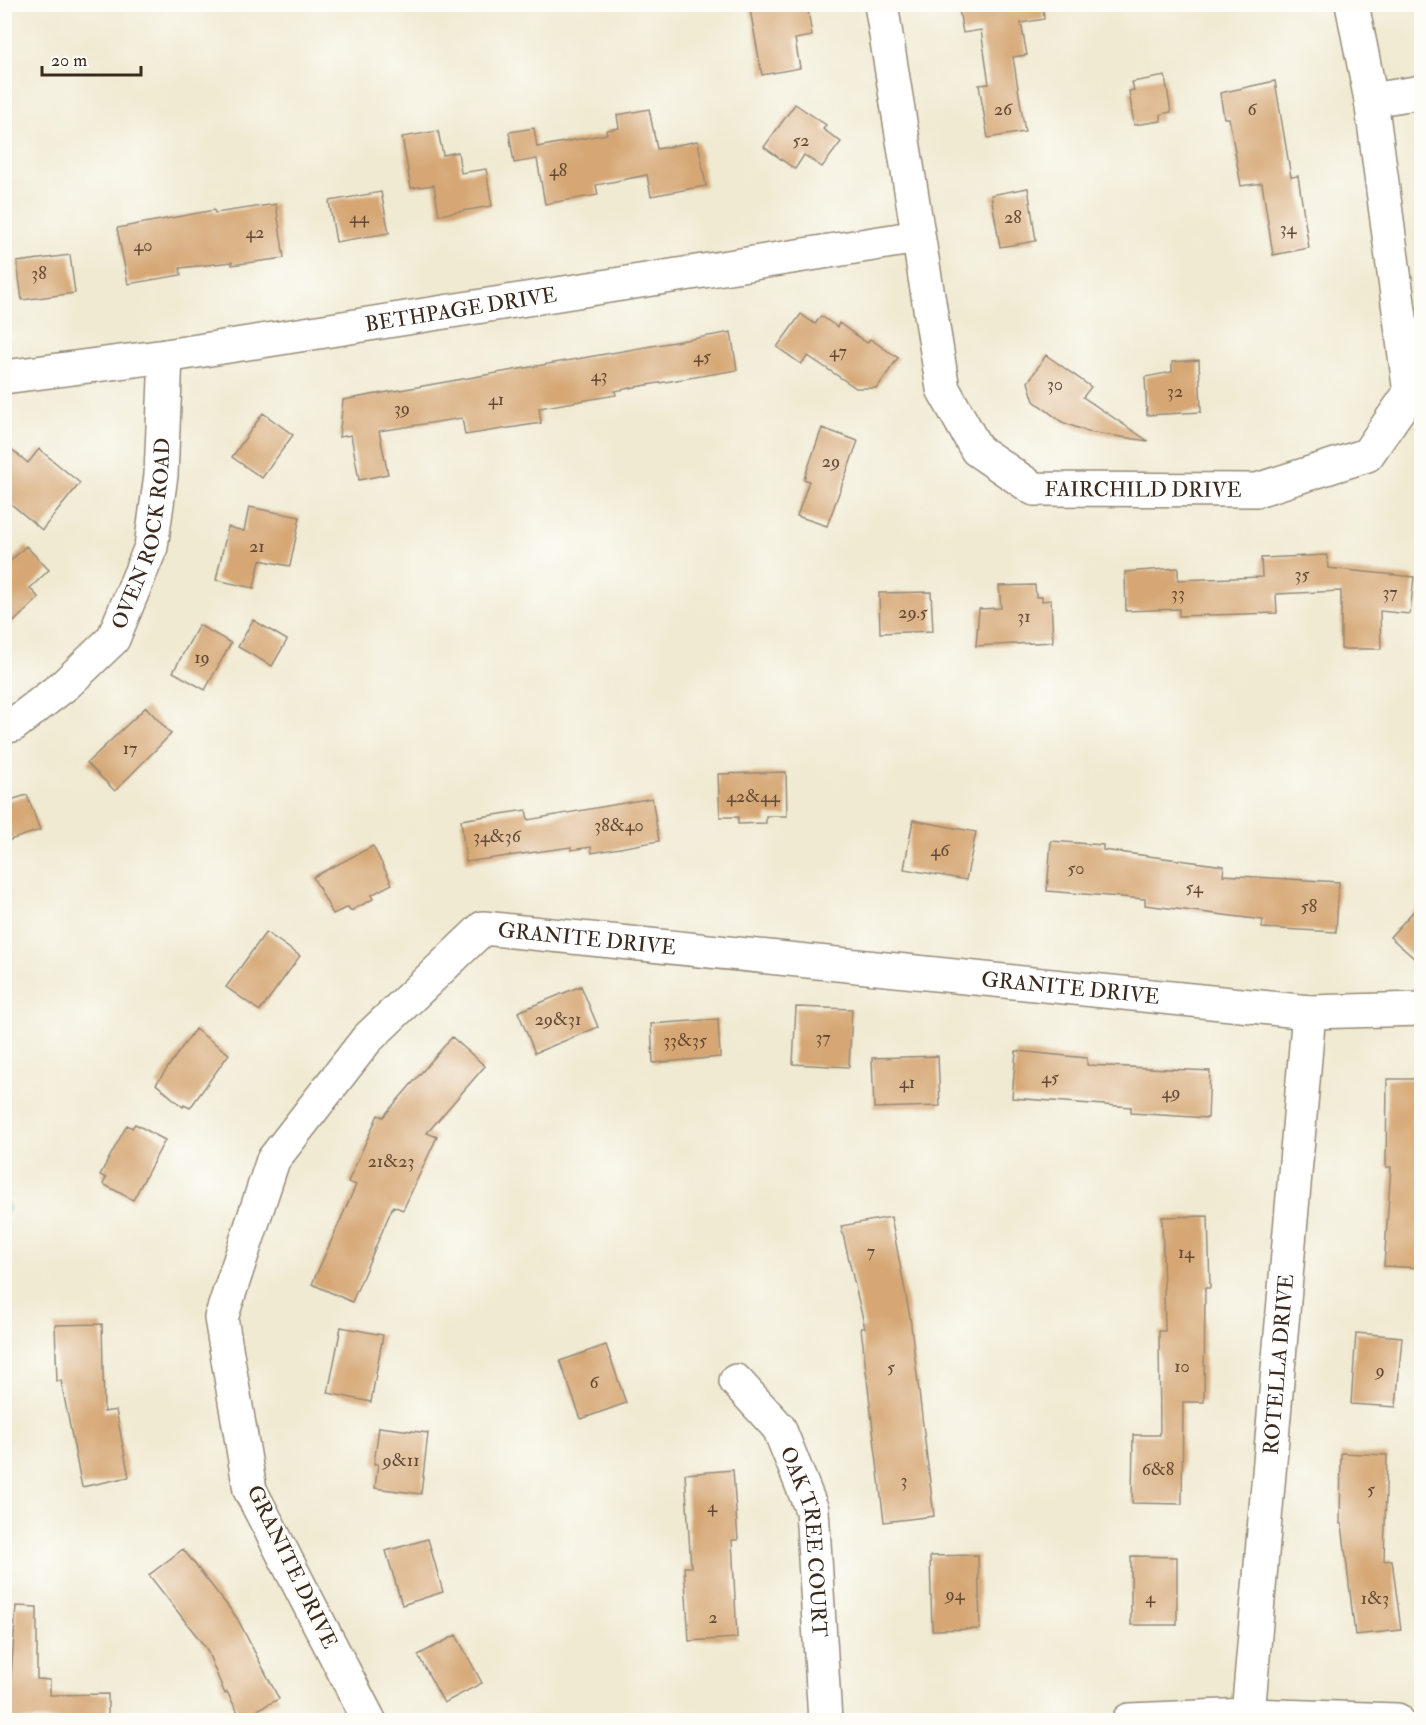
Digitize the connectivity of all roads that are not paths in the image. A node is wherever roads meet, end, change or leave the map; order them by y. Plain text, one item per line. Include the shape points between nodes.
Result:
1 (881, 4) edge
2 (1352, 4) edge
3 (1422, 92) edge
4 (1371, 100) junction
5 (918, 237) junction
6 (166, 356) junction
7 (4, 377) edge
8 (4, 727) edge
9 (1422, 1010) edge
10 (1309, 1012) junction
11 (736, 1381) dead end
12 (1248, 1715) junction
13 (369, 1720) edge
14 (825, 1720) edge
15 (1129, 1720) edge
16 (1397, 1720) edge

1 - 5 street, FAIRCHILD DRIVE
2 - 4 street, FAIRCHILD DRIVE
3 - 4 street
4 - 5 street, FAIRCHILD DRIVE via 1410,393 1367,455 1257,490 1034,489 977,450 943,389
5 - 6 street, BETHPAGE DRIVE
6 - 7 street, BETHPAGE DRIVE
6 - 8 street, OVEN ROCK ROAD via 160,475 151,547 113,639 66,684 13,725
9 - 10 street, GRANITE DRIVE
10 - 12 street, ROTELLA DRIVE
10 - 13 street, GRANITE DRIVE via 483,928 367,1039 273,1160 221,1318 250,1490
11 - 14 street, OAK TREE COURT via 779,1428 812,1510
12 - 15 street
12 - 16 street

